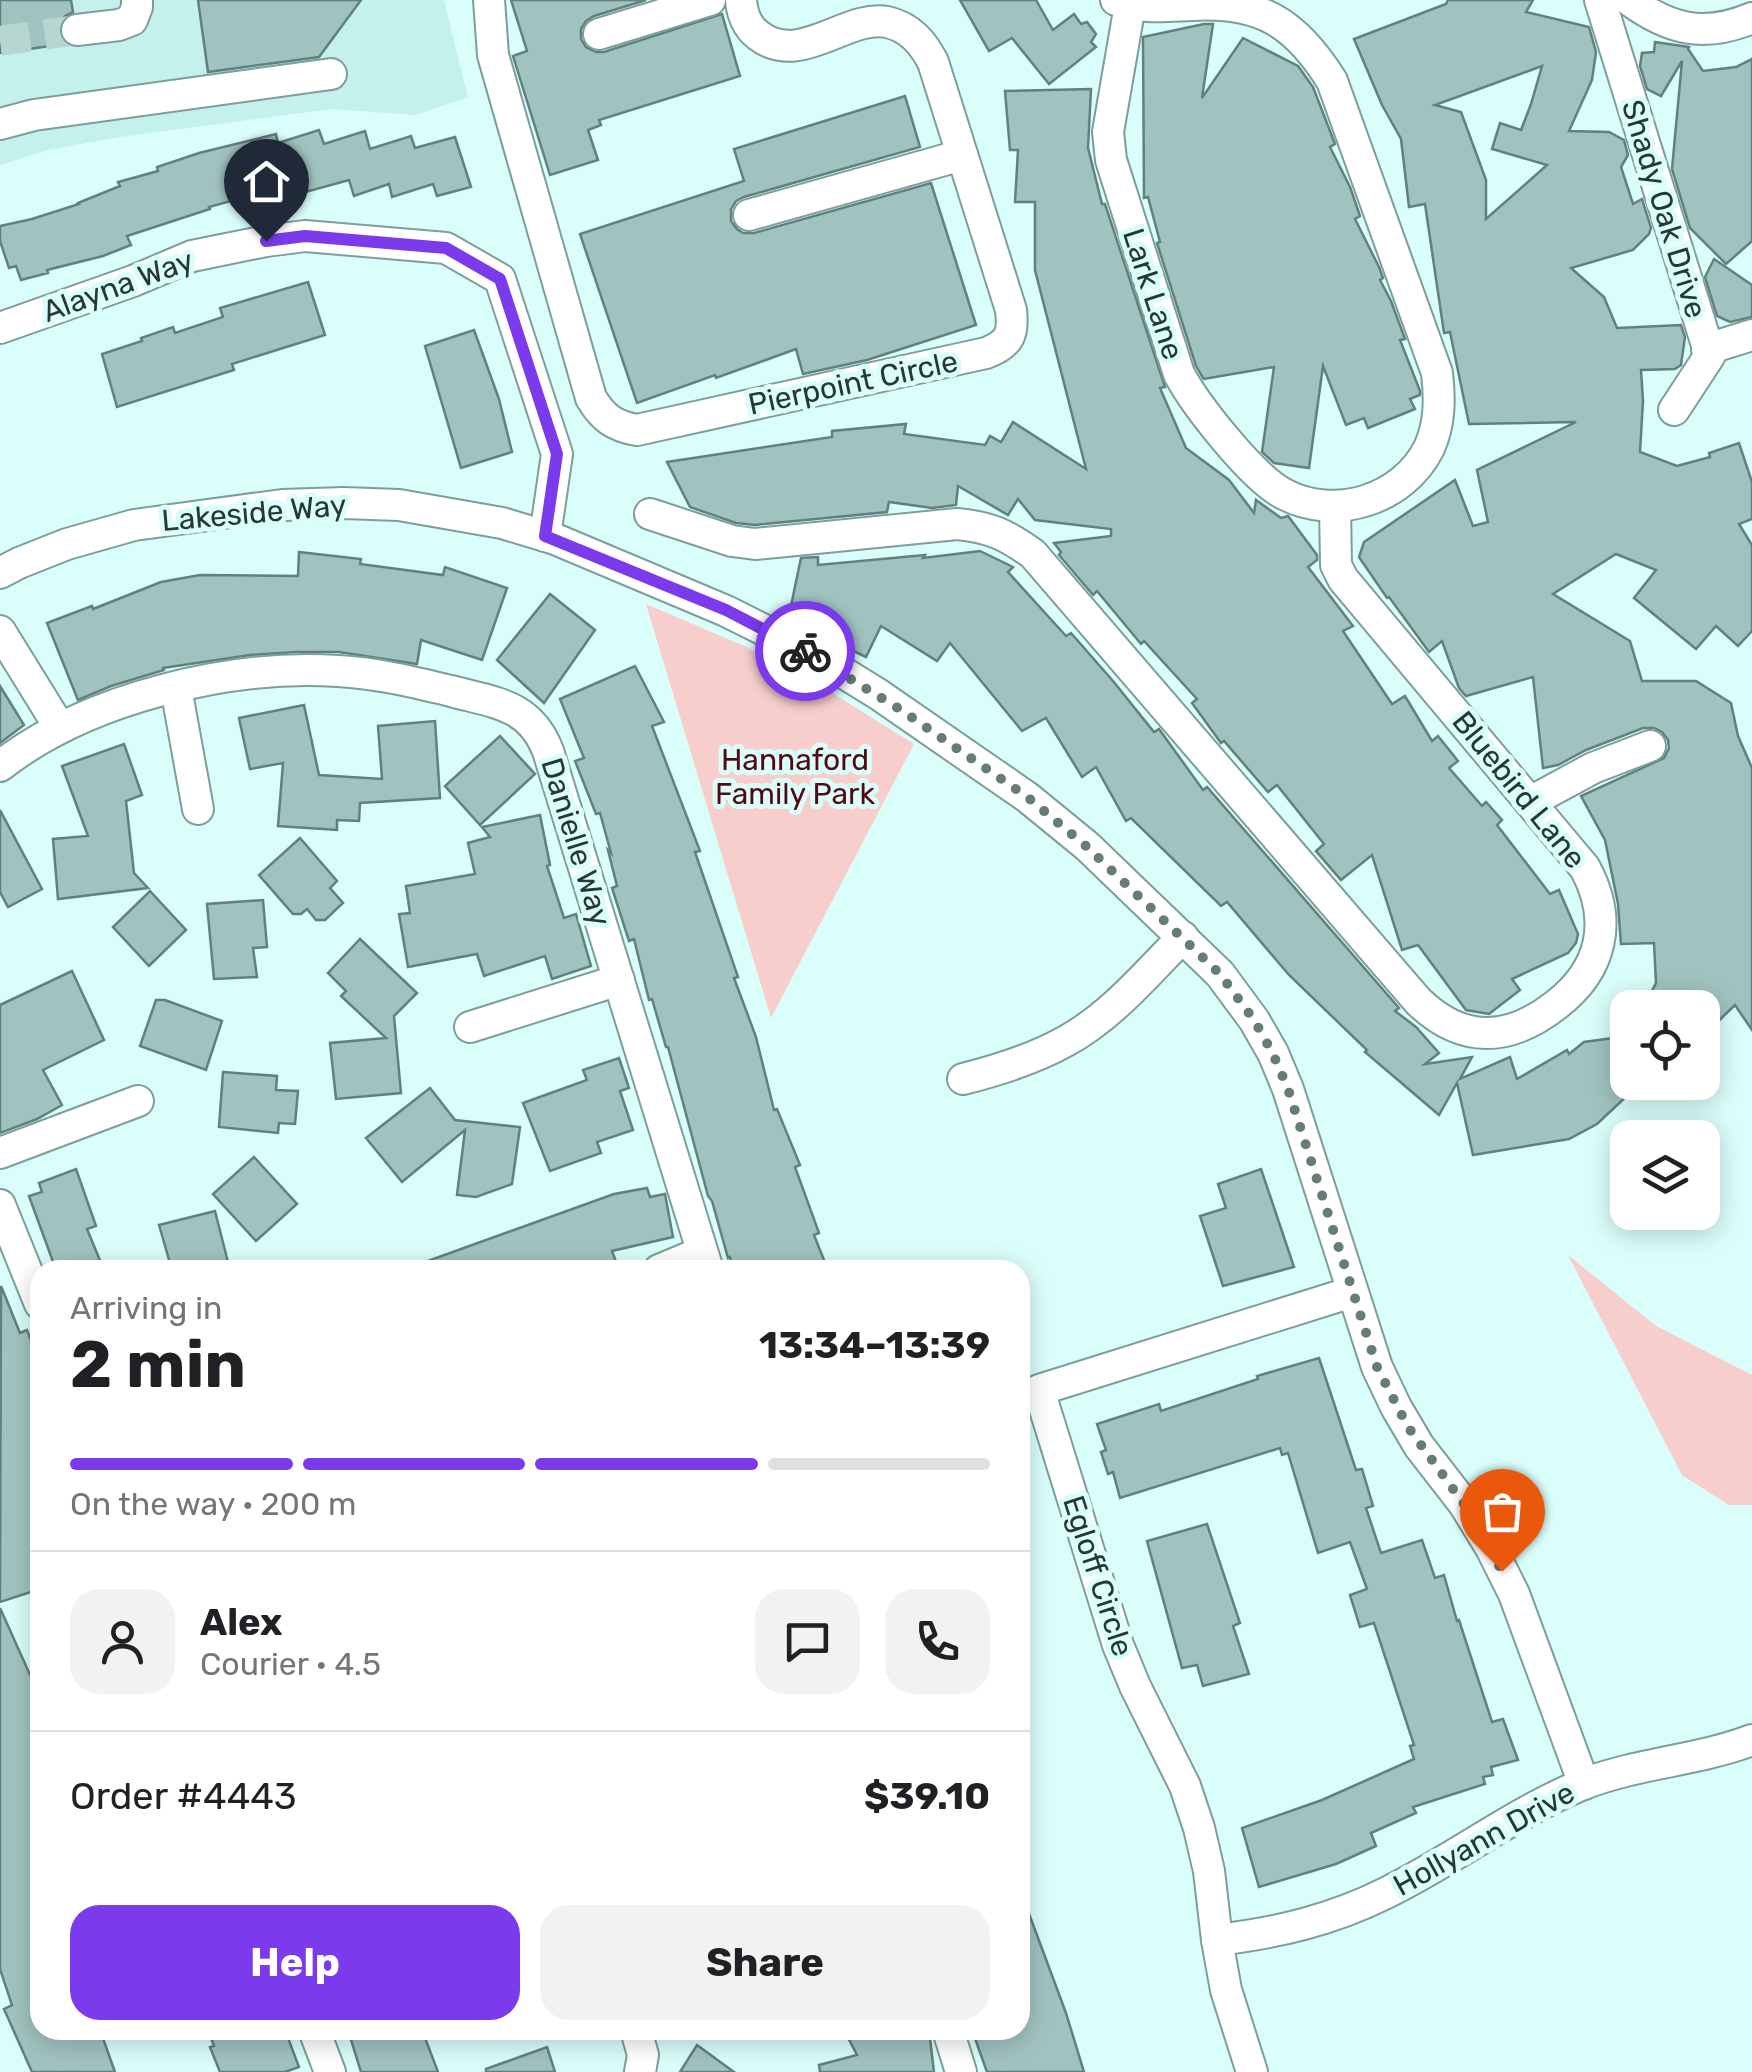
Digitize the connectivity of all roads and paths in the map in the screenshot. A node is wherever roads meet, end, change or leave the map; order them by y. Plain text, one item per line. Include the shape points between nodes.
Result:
1 (137, 0) edge
2 (489, 0) edge
3 (710, 0) edge
4 (741, 0) edge
5 (1600, 0) edge
6 (1629, 0) edge
7 (1123, 2) edge
8 (1752, 18) edge
9 (77, 30) tunnel mouth
10 (599, 34) dead end
11 (331, 74) dead end
12 (0, 124) edge
13 (962, 155) junction
14 (749, 215) dead end
15 (0, 328) edge
16 (1752, 335) edge
17 (1708, 349) junction
18 (1674, 410) dead end
19 (1335, 507) junction
20 (650, 514) dead end
21 (545, 536) junction
22 (0, 573) edge
23 (0, 632) edge
24 (176, 688) junction
25 (60, 728) junction
26 (1650, 746) dead end
27 (0, 766) edge
28 (1530, 802) junction
29 (198, 809) dead end
30 (1183, 936) junction
31 (618, 980) junction
32 (470, 1027) dead end
33 (963, 1078) dead end
34 (138, 1102) dead end
35 (0, 1153) edge
36 (0, 1206) edge
37 (705, 1260) edge
38 (30, 1280) edge
39 (1352, 1292) junction
40 (1752, 1740) edge
41 (1584, 1784) junction
42 (1217, 1940) junction
43 (318, 2040) edge
44 (639, 2040) edge
45 (951, 2040) edge
46 (330, 2072) edge
47 (640, 2072) edge
48 (961, 2072) edge
49 (1252, 2072) edge

1 - 9 street via 132,20
2 - 13 street, Pierpoint Circle via 493,55 591,398 618,427 637,430 1000,348 1013,326 1011,310
3 - 10 street
4 - 13 street, Pierpoint Circle via 750,28 779,46 873,22 907,30 934,62
5 - 17 street, Shady Oak Drive
6 - 8 street via 1686,28 1708,30
7 - 19 street, Lark Lane via 1108,132 1111,160 1179,374 1261,479 1306,504
7 - 19 street via 1242,6 1295,33 1332,80 1437,373 1440,399 1436,429 1416,467 1376,498
11 - 12 street
13 - 14 street
15 - 21 street, Alayna Way via 192,256 266,241 305,236 446,248 500,279 557,454
16 - 17 street
17 - 18 street, Shady Oak Drive
19 - 28 street, Bluebird Lane via 1336,566 1343,579
20 - 28 street, Bluebird Lane via 755,544 957,524 1007,535 1033,554 1418,1001 1466,1031 1508,1032 1535,1022 1580,983 1596,956 1600,906 1594,884
21 - 22 street, Lakeside Way via 399,505 282,505 134,525
21 - 30 street, Lakeside Way via 726,610 878,694 1026,796
23 - 25 street
24 - 25 street, Danielle Way
24 - 29 street
24 - 31 street, Danielle Way via 242,674 342,671 419,683 519,712 548,752
25 - 27 street, Danielle Way
26 - 28 street
30 - 33 street via 1119,1002 1068,1040
30 - 39 street, Lakeside Way via 1220,974 1273,1054
31 - 32 street
31 - 37 street, Danielle Way
34 - 35 street
36 - 38 street
39 - 41 street, Lakeside Way via 1396,1408 1464,1504 1514,1594
39 - 42 street, Egloff Circle via 1039,1390 1118,1645 1199,1828
40 - 41 street, Hollyann Drive
41 - 42 street, Hollyann Drive via 1348,1911
42 - 49 street, Egloff Circle
43 - 46 street
44 - 47 street
45 - 48 street

